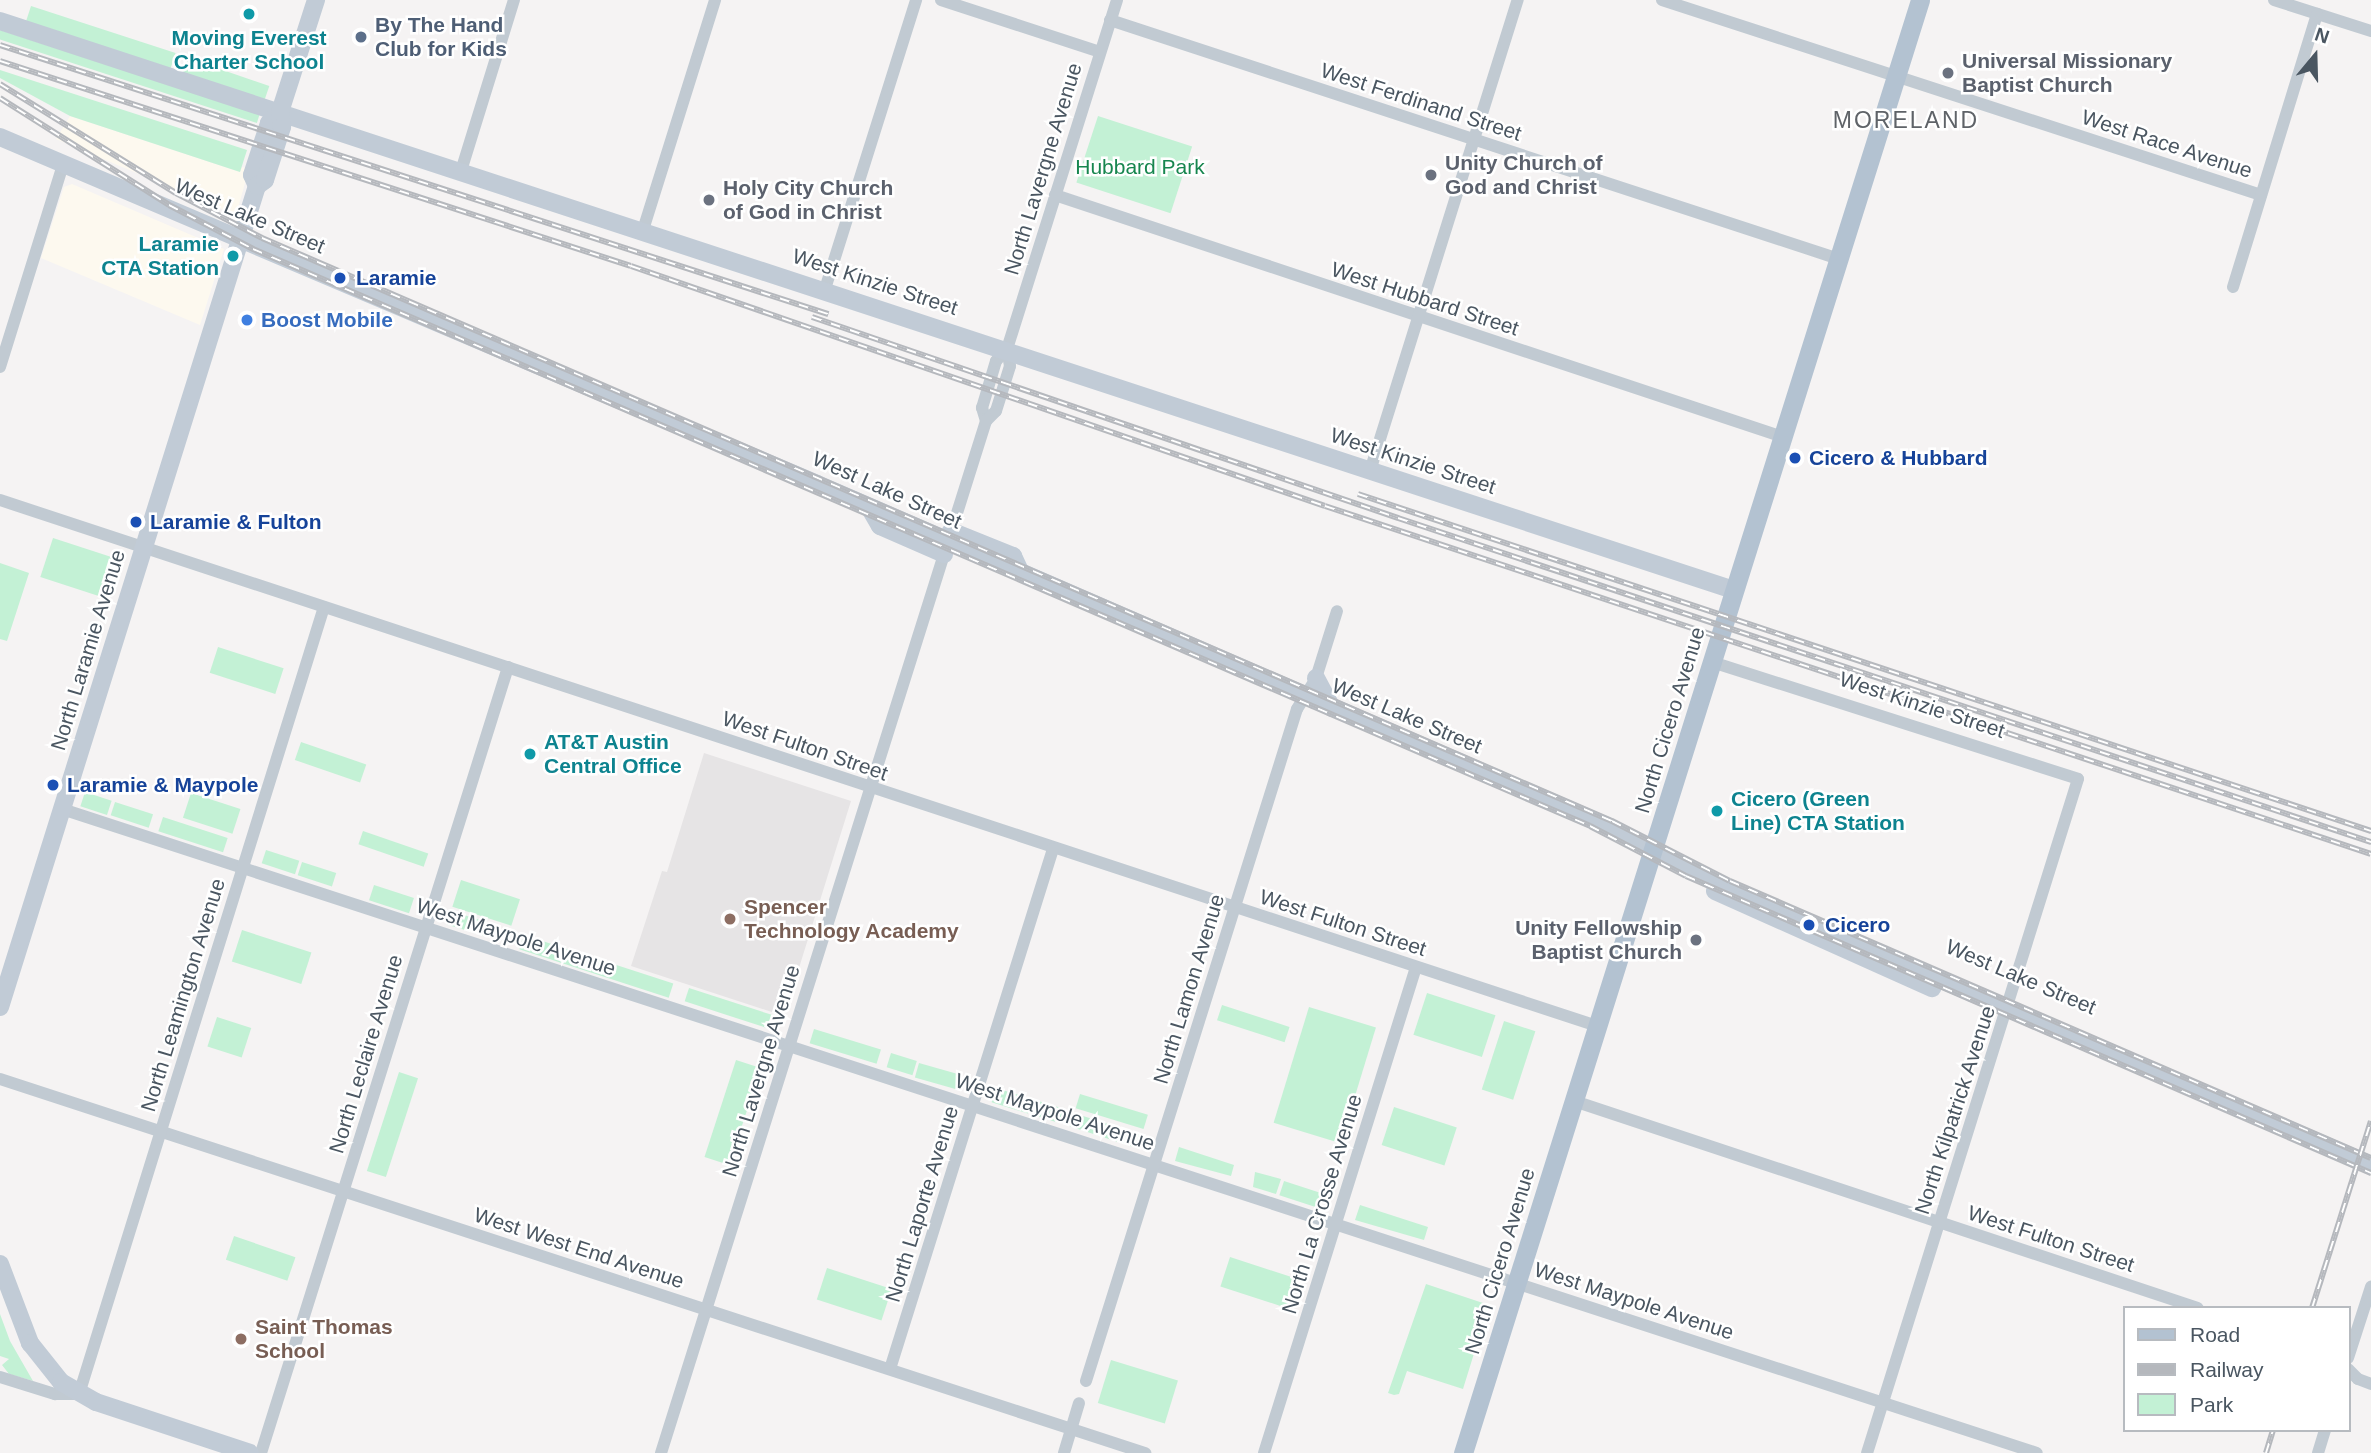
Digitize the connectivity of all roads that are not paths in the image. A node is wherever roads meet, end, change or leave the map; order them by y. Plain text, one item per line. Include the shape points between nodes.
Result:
1 (316, 0) edge
2 (514, 0) edge
3 (715, 0) edge
4 (916, 0) edge
5 (941, 0) edge
6 (1117, 0) edge
7 (1518, 0) edge
8 (1662, 0) edge
9 (1920, 0) edge
10 (2274, 0) edge
11 (2292, 3) edge
12 (2317, 14) junction
13 (1110, 20) junction
14 (0, 21) edge
15 (2371, 32) edge
16 (1100, 52) junction
17 (1896, 76) junction
18 (281, 112) junction
19 (0, 126) edge
20 (0, 138) edge
21 (1474, 139) junction
22 (64, 162) junction
23 (461, 171) junction
24 (1055, 195) junction
25 (2261, 195) junction
26 (643, 230) junction
27 (241, 237) junction
28 (1839, 259) junction
29 (2233, 287) dead end
30 (825, 289) junction
31 (1419, 317) junction
32 (1007, 349) junction
33 (0, 367) edge
34 (1783, 437) junction
35 (1370, 471) junction
36 (0, 500) edge
37 (869, 508) junction
38 (948, 542) junction
39 (144, 547) junction
40 (1021, 573) junction
41 (1734, 590) junction
42 (324, 607) junction
43 (1337, 611) dead end
44 (1712, 662) junction
45 (508, 667) junction
46 (1315, 678) junction
47 (1301, 695) junction
48 (1332, 708) junction
49 (2078, 779) joint
50 (870, 787) junction
51 (62, 808) junction
52 (1654, 845) junction
53 (1054, 849) junction
54 (243, 867) junction
55 (1235, 908) junction
56 (426, 928) junction
57 (1416, 967) junction
58 (0, 1007) edge
59 (2008, 1008) junction
60 (1597, 1026) junction
61 (789, 1046) junction
62 (0, 1079) edge
63 (1574, 1101) junction
64 (973, 1106) junction
65 (161, 1131) junction
66 (2371, 1153) edge
67 (1155, 1165) junction
68 (2371, 1165) edge
69 (2371, 1177) edge
70 (343, 1191) junction
71 (1940, 1223) junction
72 (1336, 1224) junction
73 (0, 1264) edge
74 (1517, 1283) junction
75 (2371, 1287) edge
76 (2192, 1306) edge
77 (706, 1310) junction
78 (2350, 1352) edge
79 (890, 1369) junction
80 (2350, 1371) edge
81 (0, 1377) edge
82 (1086, 1381) dead end
83 (2371, 1384) edge
84 (79, 1394) junction
85 (1079, 1403) dead end
86 (1883, 1403) junction
87 (1071, 1429) junction
88 (2324, 1432) edge
89 (250, 1453) edge
90 (261, 1453) edge
91 (661, 1453) edge
92 (1064, 1453) edge
93 (1145, 1453) edge
94 (1264, 1453) edge
95 (1463, 1453) edge
96 (1867, 1453) edge
97 (2037, 1453) edge
98 (2318, 1453) edge

1 - 18 main road, North Laramie Avenue
2 - 23 street
3 - 26 street
4 - 30 street
5 - 16 street
6 - 13 street, North Lavergne Avenue
7 - 21 street
8 - 17 street, West Race Avenue
9 - 17 main road, North Cicero Avenue
10 - 11 street
11 - 12 street
12 - 15 street
12 - 25 street
13 - 16 street, North Lavergne Avenue
13 - 21 street, West Ferdinand Street
14 - 18 main road, West Kinzie Street
16 - 24 street, North Lavergne Avenue
17 - 25 street, West Race Avenue
17 - 28 main road, North Cicero Avenue
18 - 23 main road, West Kinzie Street
18 - 27 main road, North Laramie Avenue via 282,127
19 - 22 main road, West Lake Street via 48,148
20 - 22 main road, West Lake Street
21 - 28 street, West Ferdinand Street
21 - 31 street
22 - 27 main road, West Lake Street
22 - 33 street
23 - 26 main road, West Kinzie Street
24 - 31 street, West Hubbard Street
24 - 32 street, North Lavergne Avenue
25 - 29 street
26 - 30 main road, West Kinzie Street
27 - 37 main road, West Lake Street
27 - 39 main road, North Laramie Avenue
28 - 34 main road, North Cicero Avenue
30 - 32 main road, West Kinzie Street
31 - 34 street, West Hubbard Street
31 - 35 street
32 - 35 main road, West Kinzie Street
32 - 38 street, North Lavergne Avenue via 1010,366 996,411 986,421
34 - 41 main road, North Cicero Avenue
35 - 41 main road, West Kinzie Street
36 - 39 street, West Fulton Street
37 - 38 main road, West Lake Street
37 - 38 main road via 880,526
38 - 40 main road, West Lake Street
38 - 40 main road via 1013,556
38 - 50 street, North Lavergne Avenue
39 - 42 street, West Fulton Street
39 - 51 main road, North Laramie Avenue
40 - 47 main road, West Lake Street
41 - 44 main road, North Cicero Avenue
42 - 45 street, West Fulton Street
42 - 54 street, North Leamington Avenue
43 - 46 street, North Lamon Avenue
44 - 49 street, West Kinzie Street
44 - 52 main road, North Cicero Avenue
45 - 50 street, West Fulton Street
45 - 56 street, North Leclaire Avenue
46 - 47 street, North Lamon Avenue
46 - 48 main road
47 - 48 main road, West Lake Street
47 - 55 street, North Lamon Avenue
48 - 52 main road, West Lake Street
49 - 59 street, North Kilpatrick Avenue
50 - 53 street, West Fulton Street
50 - 61 street, North Lavergne Avenue
51 - 54 street, West Maypole Avenue
51 - 58 main road, North Laramie Avenue
52 - 59 main road, West Lake Street
52 - 59 main road, West Lake Street via 1688,869
52 - 60 main road, North Cicero Avenue
53 - 55 street, West Fulton Street
53 - 64 street, North Laporte Avenue
54 - 56 street, West Maypole Avenue
54 - 65 street, North Leamington Avenue
55 - 57 street, West Fulton Street
55 - 67 street, North Lamon Avenue
56 - 61 street, West Maypole Avenue
56 - 70 street, North Leclaire Avenue
57 - 60 street, West Fulton Street
57 - 72 street, North La Crosse Avenue
59 - 66 main road, West Lake Street
59 - 68 main road, West Lake Street
59 - 69 main road, West Lake Street
59 - 71 street, North Kilpatrick Avenue
60 - 63 main road, North Cicero Avenue
61 - 64 street, West Maypole Avenue
61 - 77 street, North Lavergne Avenue
62 - 65 street, West West End Avenue
63 - 71 street, West Fulton Street
63 - 74 main road, North Cicero Avenue
64 - 67 street, West Maypole Avenue
64 - 79 street, North Laporte Avenue
65 - 70 street, West West End Avenue
65 - 84 street, North Leamington Avenue
67 - 72 street, West Maypole Avenue
67 - 82 street, North Lamon Avenue
70 - 77 street, West West End Avenue
70 - 90 street, North Leclaire Avenue
71 - 76 street, West Fulton Street
71 - 86 street, North Kilpatrick Avenue
72 - 74 street, West Maypole Avenue
72 - 94 street, North La Crosse Avenue
73 - 84 main road via 39,1360
74 - 86 street, West Maypole Avenue
74 - 95 main road, North Cicero Avenue
75 - 78 street
77 - 79 street, West West End Avenue
77 - 91 street, North Lavergne Avenue
79 - 87 street, West West End Avenue
80 - 83 street
81 - 84 street via 55,1394
84 - 89 main road
85 - 87 street
86 - 96 street, North Kilpatrick Avenue
86 - 97 street, West Maypole Avenue
87 - 92 street
87 - 93 street, West West End Avenue
88 - 98 street

